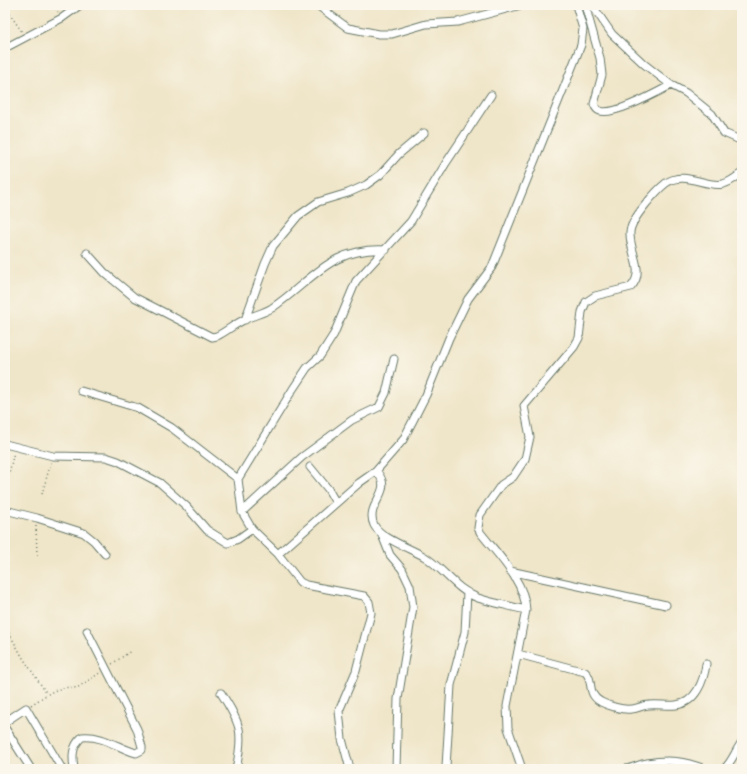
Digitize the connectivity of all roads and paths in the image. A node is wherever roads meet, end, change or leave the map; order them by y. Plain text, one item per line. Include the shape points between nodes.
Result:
1 (53, 5) edge
2 (80, 5) edge
3 (317, 5) edge
4 (521, 5) edge
5 (576, 5) edge
6 (585, 5) edge
7 (592, 5) edge
8 (5, 7) edge
9 (62, 18) junction
10 (25, 38) junction
11 (5, 48) edge
12 (671, 85) junction
13 (491, 95) dead end
14 (424, 133) dead end
15 (742, 140) edge
16 (742, 173) edge
17 (386, 250) junction
18 (87, 253) dead end
19 (245, 320) junction
20 (394, 360) dead end
21 (81, 391) dead end
22 (5, 444) edge
23 (16, 446) junction
24 (53, 456) junction
25 (310, 468) dead end
26 (376, 472) junction
27 (238, 479) junction
28 (5, 492) edge
29 (42, 494) dead end
30 (336, 503) junction
31 (5, 510) edge
32 (242, 512) junction
33 (37, 518) junction
34 (252, 529) junction
35 (382, 534) junction
36 (105, 554) dead end
37 (278, 554) junction
38 (37, 556) dead end
39 (510, 571) junction
40 (467, 592) junction
41 (666, 605) dead end
42 (526, 610) junction
43 (5, 626) edge
44 (87, 631) dead end
45 (131, 651) dead end
46 (518, 654) junction
47 (706, 664) dead end
48 (107, 668) junction
49 (221, 693) dead end
50 (47, 695) junction
51 (26, 708) junction
52 (5, 722) edge
53 (5, 728) edge
54 (742, 742) edge
55 (446, 767) dead end
56 (31, 769) edge
57 (62, 769) edge
58 (74, 769) edge
59 (236, 769) edge
60 (350, 769) edge
61 (396, 769) edge
62 (522, 769) edge
63 (626, 769) edge
64 (705, 769) edge
65 (724, 769) edge

1 - 9 path
2 - 9 street
3 - 4 street via 348,28 380,34 403,32 426,24 458,22
5 - 26 street via 583,29 581,45 492,267 468,300 403,440
6 - 12 street via 600,58 602,75 594,104 596,108 605,112 646,99
7 - 12 street via 612,34
8 - 10 path
9 - 10 street
10 - 11 street
12 - 15 street via 686,93 712,114 724,133
13 - 17 street via 411,220
14 - 19 street via 366,185 318,202 298,216 273,246
16 - 39 street via 730,182 722,184 685,178 664,185 631,227 630,243 638,275 634,284 627,289 595,296 586,302 582,312 579,338 574,347 526,403 524,411 530,437 525,459 513,477 501,485 478,523 480,532
17 - 19 street via 368,249 334,259 270,309
17 - 27 street via 356,281 334,334 320,356 307,368 292,389
18 - 19 street via 105,273 134,297 212,337
20 - 32 street via 386,393 379,407 352,420 302,457
21 - 27 street via 138,408 172,428
22 - 23 street
23 - 24 street
23 - 28 path
24 - 29 path
24 - 34 street via 106,457 129,466 160,483 186,506 207,530 228,543
25 - 30 street
26 - 30 street
26 - 35 street via 383,478 384,483 373,511 373,520
27 - 32 street
30 - 37 street
31 - 33 street
32 - 34 street
33 - 36 street via 84,533
33 - 38 path
34 - 37 street
35 - 40 street via 436,564 449,580
35 - 61 street via 390,555 402,569 410,586 413,608 398,699
37 - 60 street via 300,582 364,596 370,605 371,613 356,671 339,711 342,739
39 - 41 street
39 - 42 street via 523,594
40 - 42 street via 478,598
40 - 55 street via 465,632 451,685
42 - 46 street
43 - 50 path
44 - 48 street
45 - 48 path
46 - 47 street via 585,672 589,675 593,696 612,706 631,709 648,705 683,704 704,680
46 - 62 street via 506,706 508,728
48 - 50 path via 77,688 65,686
48 - 58 street via 138,729 142,750 136,754 114,743 89,736 82,737 72,754
49 - 59 street via 240,726
50 - 51 path
51 - 52 street
51 - 57 street
53 - 56 street
54 - 65 street
63 - 64 street via 671,760

